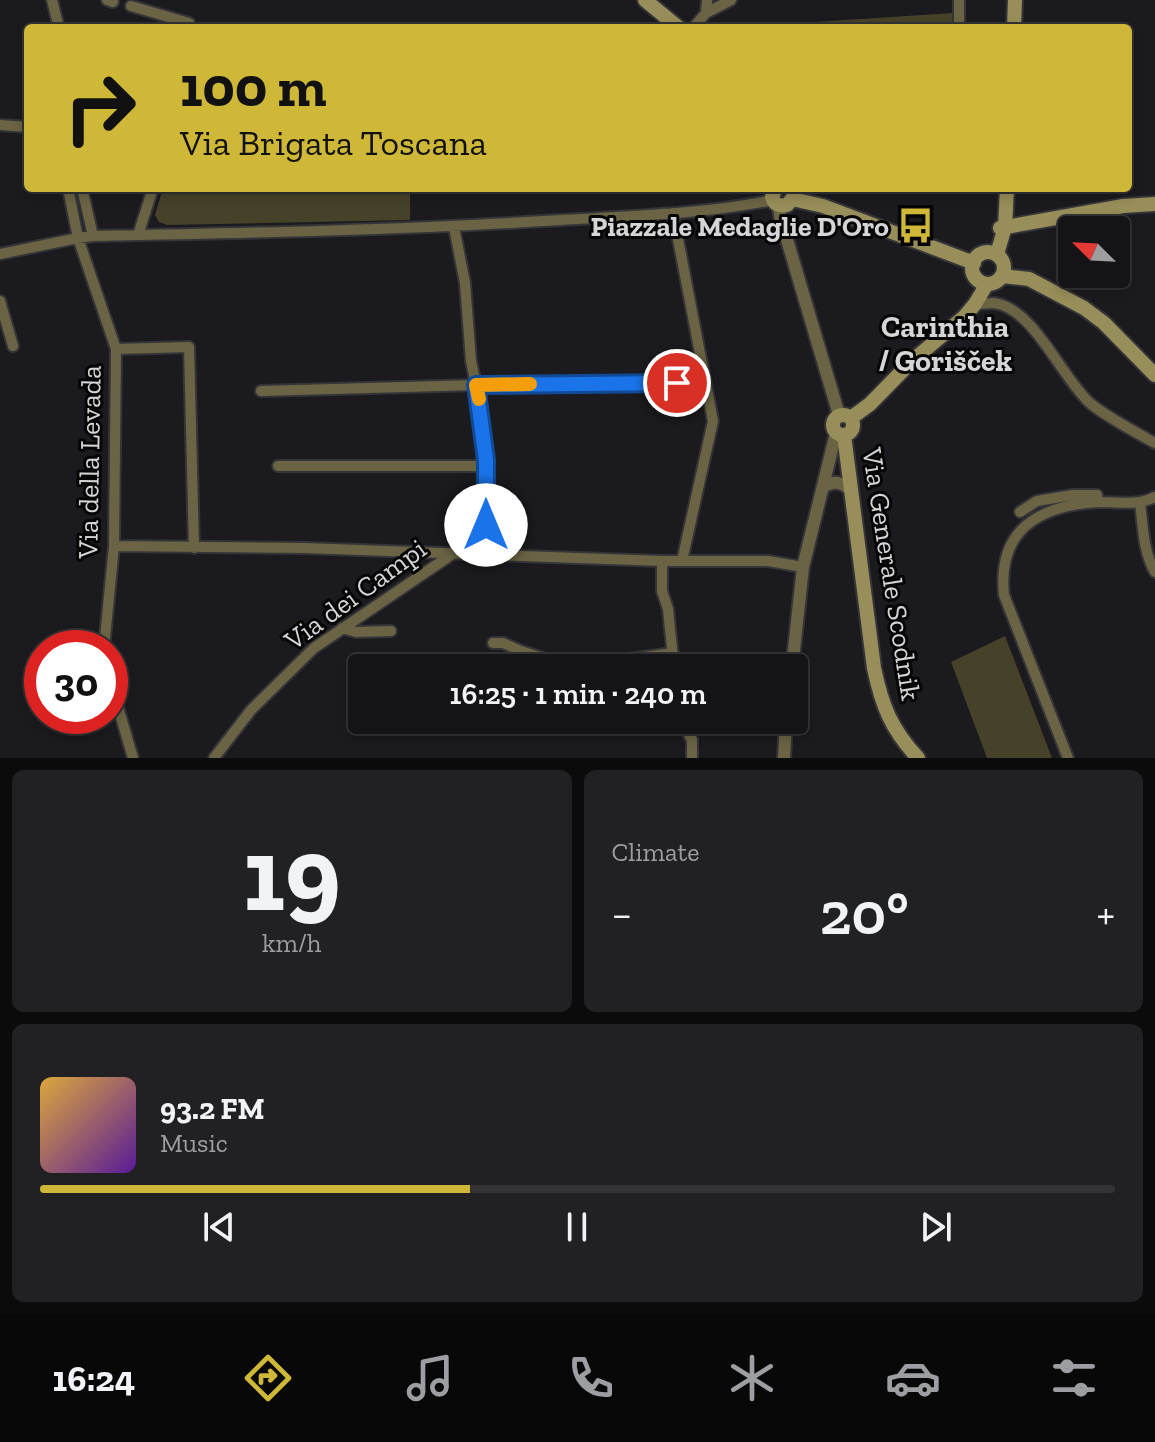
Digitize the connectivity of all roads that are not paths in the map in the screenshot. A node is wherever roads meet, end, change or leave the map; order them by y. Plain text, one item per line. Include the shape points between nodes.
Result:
1 (52, 0) edge
2 (645, 0) edge
3 (707, 0) edge
4 (731, 0) edge
5 (959, 0) edge
6 (1015, 0) edge
7 (131, 6) dead end
8 (706, 13) junction
9 (58, 24) edge
10 (189, 24) edge
11 (674, 24) edge
12 (696, 24) edge
13 (959, 24) edge
14 (1014, 24) edge
15 (0, 125) edge
16 (24, 127) edge
17 (69, 192) edge
18 (83, 192) edge
19 (152, 192) edge
20 (782, 196) edge
21 (1006, 196) edge
22 (1155, 204) edge
23 (673, 213) junction
24 (454, 227) junction
25 (1002, 227) junction
26 (138, 235) junction
27 (93, 236) junction
28 (78, 238) junction
29 (994, 253) junction
30 (0, 254) edge
31 (974, 263) junction
32 (1002, 276) junction
33 (987, 284) junction
34 (0, 301) edge
35 (975, 304) junction
36 (13, 346) dead end
37 (116, 349) junction
38 (1155, 375) edge
39 (706, 382) junction
40 (476, 385) junction
41 (261, 391) dead end
42 (845, 416) junction
43 (840, 434) junction
44 (1155, 443) edge
45 (278, 466) dead end
46 (486, 466) junction
47 (823, 487) junction
48 (851, 490) junction
49 (1155, 497) edge
50 (1098, 502) junction
51 (1140, 503) junction
52 (1020, 512) dead end
53 (114, 546) junction
54 (194, 548) junction
55 (451, 555) junction
56 (486, 555) junction
57 (662, 561) junction
58 (682, 561) junction
59 (803, 567) junction
60 (1155, 572) edge
61 (342, 628) junction
62 (106, 630) edge
63 (391, 631) dead end
64 (493, 643) dead end
65 (673, 653) joint
66 (794, 654) edge
67 (126, 734) edge
68 (689, 734) edge
69 (785, 734) edge
70 (133, 758) edge
71 (214, 758) edge
72 (692, 758) edge
73 (784, 758) edge
74 (918, 758) edge
75 (1068, 758) edge

1 - 9 street
2 - 11 main road
3 - 8 street
4 - 8 street
5 - 13 street
6 - 14 main road
7 - 10 street
8 - 12 street
15 - 16 street
17 - 28 street, Via della Levada
18 - 27 street
19 - 26 street
20 - 23 street via 751,205
20 - 31 main road via 823,206
20 - 42 street via 782,224
21 - 25 main road
22 - 25 main road
23 - 24 street
23 - 39 street
24 - 26 street
24 - 40 street
25 - 29 main road
26 - 27 street
27 - 28 street
28 - 30 street
28 - 37 street, Via della Levada
29 - 31 main road via 979,255
29 - 32 main road via 1004,266
31 - 33 main road via 974,275
32 - 33 main road
32 - 38 main road via 1029,279 1084,308
33 - 35 main road
34 - 36 street
35 - 42 main road via 870,404
35 - 44 street via 1009,308 1036,332 1091,404
37 - 53 street, Via della Levada
37 - 54 street via 189,347
39 - 40 street
39 - 58 street via 713,421
40 - 41 street
40 - 46 street
42 - 43 main road via 853,428
43 - 47 street
43 - 48 main road, Via Generale Scodnik
45 - 46 street
46 - 56 street
47 - 48 street via 838,482
47 - 59 street
48 - 74 main road, Via Generale Scodnik via 880,696 900,738
49 - 51 street
50 - 51 street
50 - 52 street via 1097,495 1073,495 1037,501
50 - 75 street via 1031,521 1013,541 1003,567 1004,595
51 - 60 street
53 - 54 street
53 - 62 street, Via della Levada
54 - 55 street
55 - 56 street, Via dei Campi
55 - 61 street, Via dei Campi
56 - 57 street, Via dei Campi
57 - 58 street, Via dei Campi
57 - 65 street
58 - 59 street, Via dei Campi via 768,561
59 - 66 street
61 - 63 street
61 - 71 street, Via dei Campi via 251,710
64 - 65 street via 570,667
67 - 70 street
68 - 72 street
69 - 73 street

